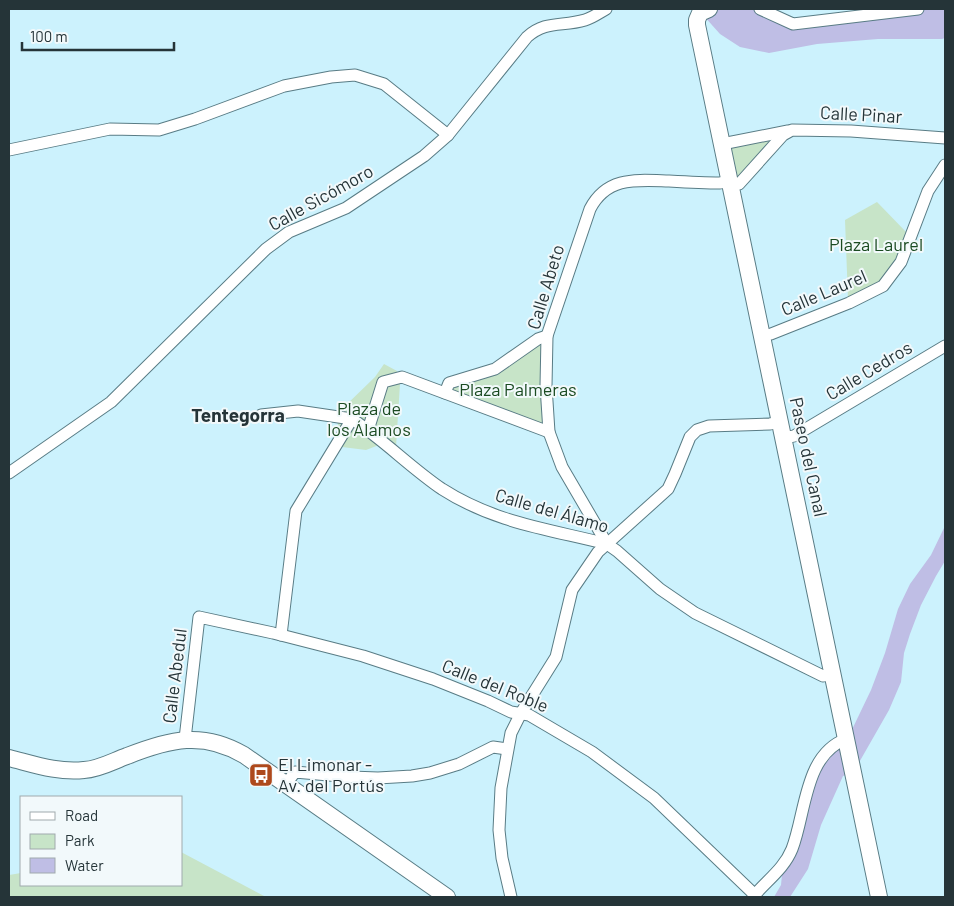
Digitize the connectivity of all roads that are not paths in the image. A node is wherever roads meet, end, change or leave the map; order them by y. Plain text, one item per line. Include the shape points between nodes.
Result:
1 (606, 9) edge
2 (709, 9) edge
3 (760, 9) edge
4 (918, 9) edge
5 (792, 130) junction
6 (448, 135) junction
7 (945, 137) edge
8 (722, 144) junction
9 (9, 150) edge
10 (945, 165) edge
11 (730, 183) junction
12 (547, 336) junction
13 (762, 336) junction
14 (945, 346) edge
15 (445, 393) junction
16 (261, 415) dead end
17 (352, 419) junction
18 (780, 422) junction
19 (368, 430) junction
20 (549, 432) junction
21 (784, 438) junction
22 (9, 473) edge
23 (607, 544) junction
24 (199, 617) joint
25 (281, 635) junction
26 (833, 674) junction
27 (520, 713) junction
28 (185, 739) junction
29 (846, 739) junction
30 (507, 749) junction
31 (9, 758) edge
32 (286, 784) junction
33 (754, 896) edge
34 (447, 897) edge
35 (511, 897) edge
36 (879, 897) edge

1 - 6 street, Calle Sicómoro via 587,20 550,25 534,31
2 - 8 street, Paseo del Canal via 700,13 697,25
3 - 4 street via 793,24
5 - 7 street, Calle Pinar
5 - 8 street, Calle Pinar
5 - 11 street via 783,135 739,184
6 - 9 street via 384,84 355,75 284,86 159,130 110,129
6 - 22 street, Calle Sicómoro via 424,156 346,208 290,232 266,248 111,402
8 - 11 street, Paseo del Canal
10 - 13 street, Calle Laurel via 928,191 901,262 883,286 849,303
11 - 12 street, Calle Abeto via 628,181 598,196 587,215
11 - 13 street, Paseo del Canal
12 - 15 street via 495,369 449,383
12 - 20 street, Calle Abeto
13 - 18 street, Paseo del Canal
14 - 21 street, Calle Cedros via 794,436
15 - 19 street via 402,377 383,382
15 - 20 street
16 - 17 street via 298,411
17 - 19 street, Calle del Álamo
17 - 25 street via 296,511
18 - 21 street, Paseo del Canal
18 - 23 street via 709,426 697,430 690,437 668,489
19 - 23 street, Calle del Álamo via 442,489 485,511 526,526
20 - 23 street, Calle Abeto via 562,467
21 - 26 street, Paseo del Canal
23 - 26 street, Calle del Álamo via 660,589 695,613 823,676
23 - 27 street via 572,590 556,657
24 - 25 street, Calle del Roble
24 - 28 street, Calle Abedul
25 - 27 street, Calle del Roble via 363,656
26 - 29 street, Paseo del Canal
27 - 30 street
27 - 33 street, Calle del Roble via 529,715 592,752 626,776 654,798
28 - 31 street via 160,744 104,766 82,770 49,768
28 - 32 street via 206,740 229,747
29 - 33 street via 834,744 819,762 792,849 778,871
29 - 36 street, Paseo del Canal
30 - 32 street via 493,747 459,764 430,773 378,778 295,772
30 - 35 street via 499,830
32 - 34 street

